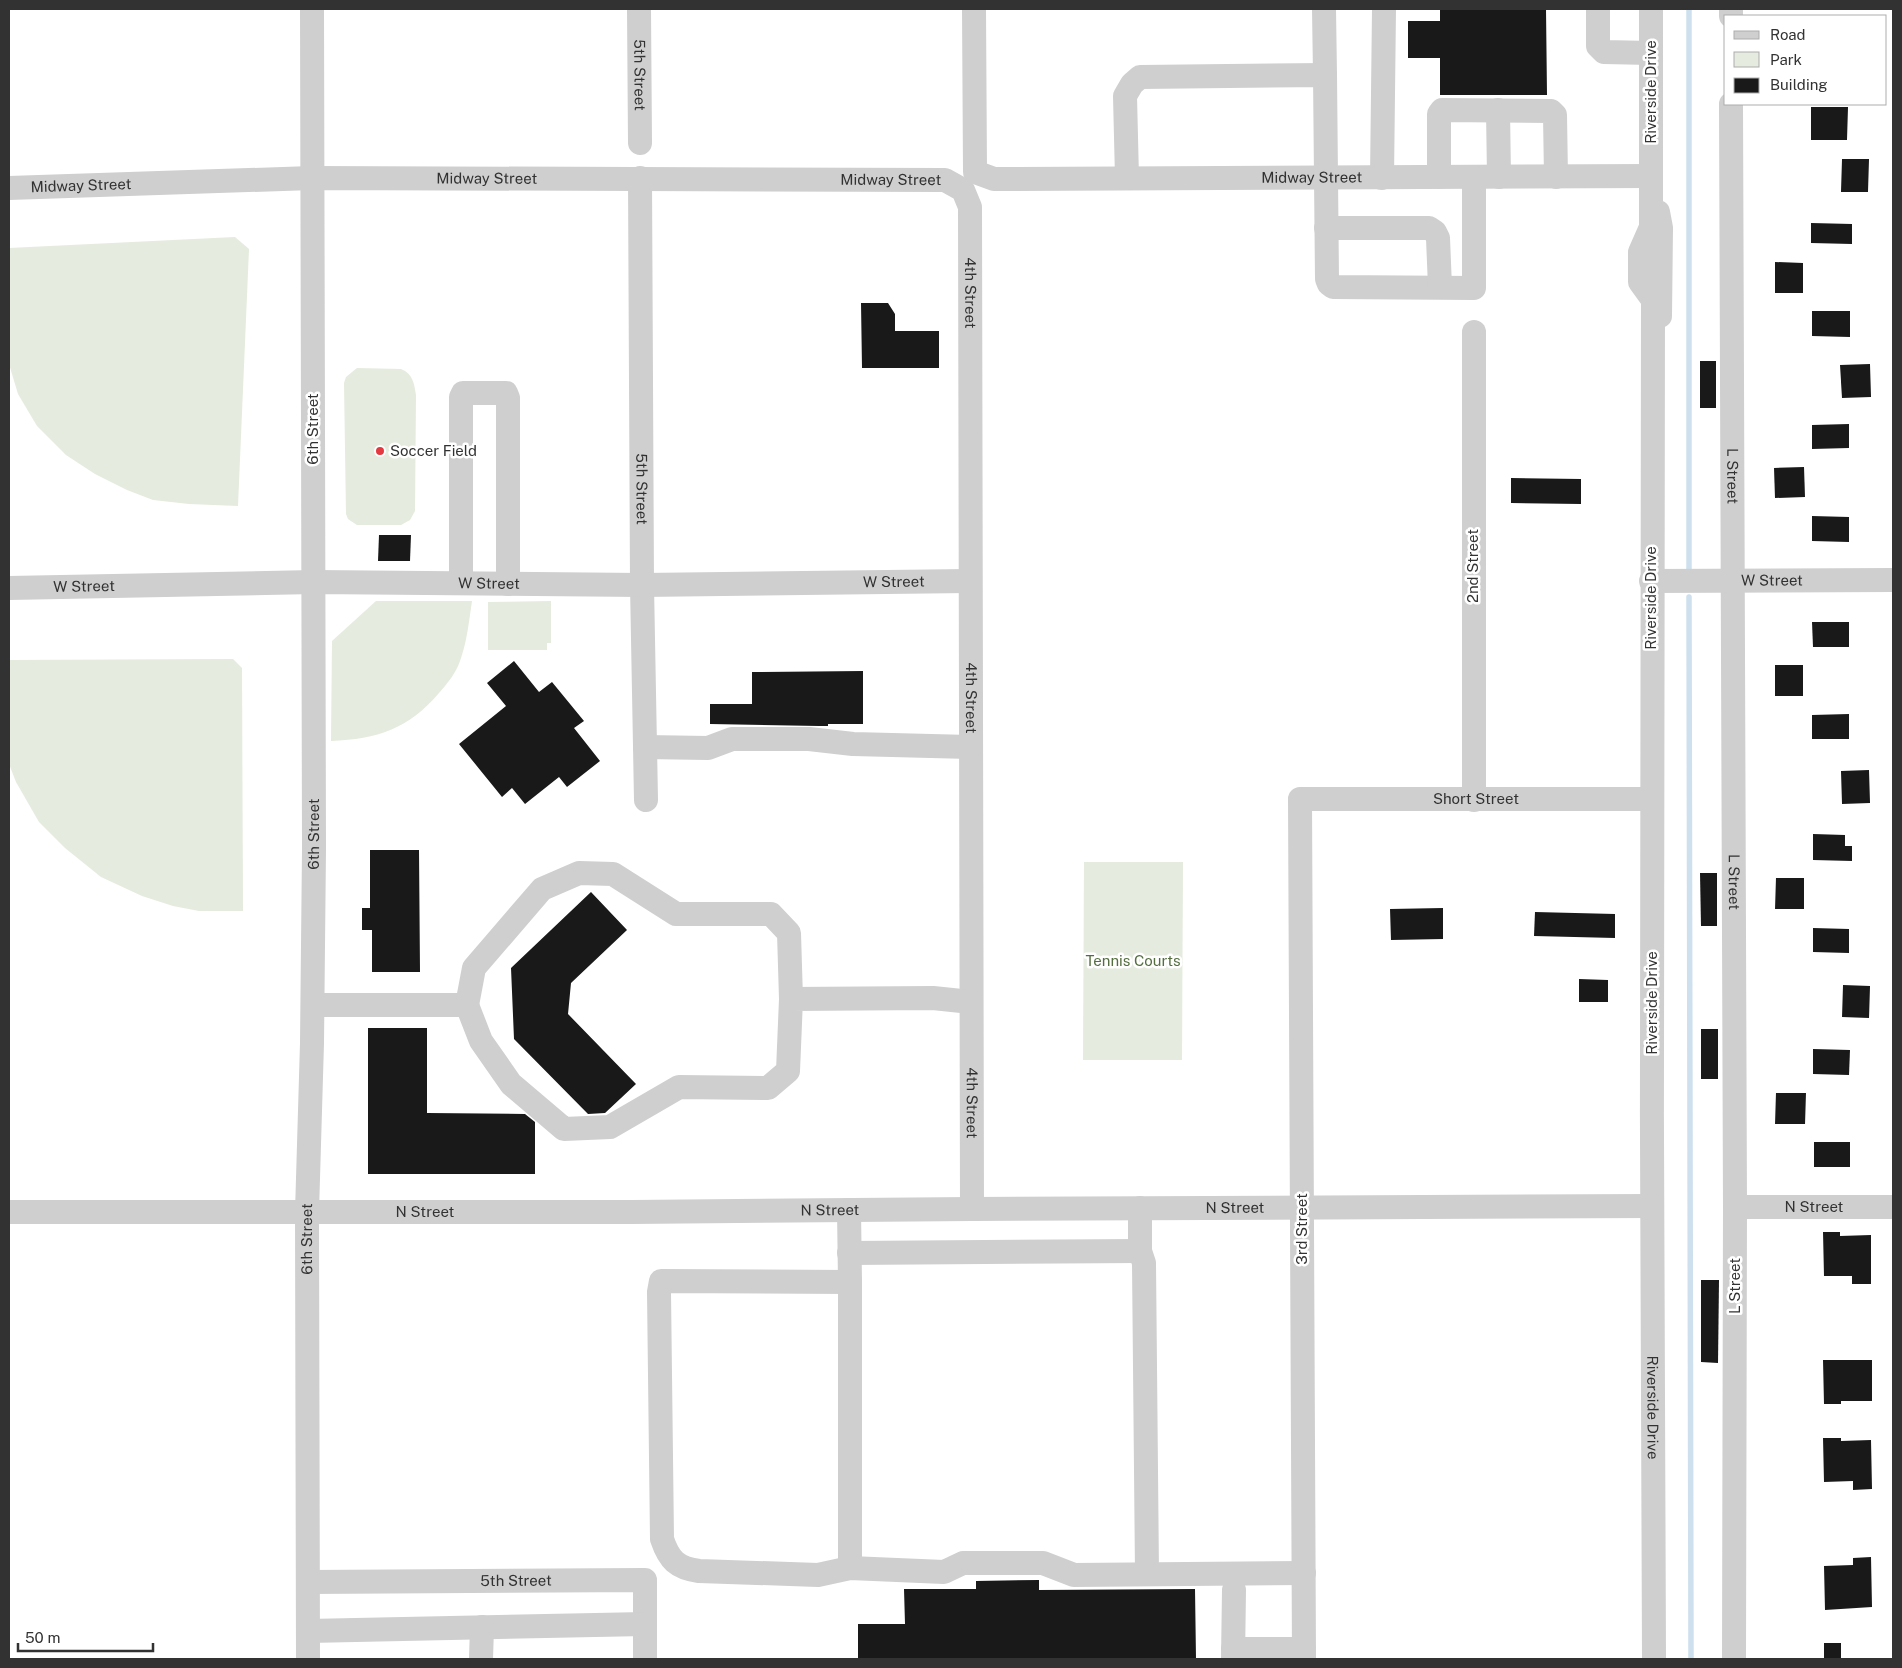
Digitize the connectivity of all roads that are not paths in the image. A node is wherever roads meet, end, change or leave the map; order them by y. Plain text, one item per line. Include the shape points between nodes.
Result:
1 (312, 9) edge
2 (639, 9) edge
3 (974, 9) edge
4 (1324, 9) edge
5 (1384, 9) edge
6 (1598, 9) edge
7 (1651, 9) edge
8 (1651, 53) junction
9 (1325, 75) junction
10 (1731, 105) edge
11 (1498, 110) junction
12 (640, 143) dead end
13 (1651, 176) junction
14 (1499, 177) junction
15 (1556, 177) junction
16 (312, 178) junction
17 (640, 178) junction
18 (1127, 178) junction
19 (1326, 178) junction
20 (1382, 178) junction
21 (1439, 178) junction
22 (1474, 178) junction
23 (969, 181) junction
24 (9, 188) edge
25 (1326, 228) junction
26 (1440, 287) junction
27 (1474, 332) dead end
28 (969, 580) junction
29 (1732, 580) junction
30 (1893, 580) edge
31 (1651, 581) junction
32 (314, 582) junction
33 (461, 583) junction
34 (508, 584) junction
35 (642, 585) junction
36 (9, 588) edge
37 (645, 747) junction
38 (970, 747) junction
39 (1300, 798) joint
40 (1652, 799) junction
41 (646, 800) dead end
42 (1474, 800) junction
43 (791, 999) junction
44 (971, 1002) junction
45 (313, 1005) junction
46 (467, 1005) junction
47 (1652, 1206) junction
48 (1735, 1207) junction
49 (1893, 1207) edge
50 (972, 1208) junction
51 (1140, 1208) junction
52 (1301, 1208) junction
53 (849, 1210) junction
54 (9, 1212) edge
55 (307, 1212) junction
56 (1140, 1251) junction
57 (849, 1253) junction
58 (850, 1282) junction
59 (850, 1568) junction
60 (1304, 1573) junction
61 (1147, 1574) junction
62 (308, 1582) junction
63 (1234, 1590) dead end
64 (645, 1624) junction
65 (482, 1627) junction
66 (308, 1631) junction
67 (1233, 1654) edge
68 (1304, 1654) edge
69 (308, 1659) edge
70 (481, 1659) edge
71 (645, 1659) edge
72 (1654, 1659) edge
73 (1734, 1659) edge

1 - 16 street, 6th Street
2 - 12 street, 5th Street
3 - 23 street, 4th Street
4 - 9 street
5 - 20 street
6 - 8 street via 1598,46 1604,52
7 - 8 street, Riverside Drive
8 - 13 street, Riverside Drive
9 - 18 street via 1140,77 1125,96
9 - 19 street
10 - 29 street, L Street
11 - 14 street
11 - 15 street via 1551,111 1555,115
11 - 21 street via 1442,110 1439,114
13 - 15 street, Midway Street
13 - 31 street, Riverside Drive via 1661,228 1660,328 1651,346
14 - 15 street, Midway Street
14 - 22 street, Midway Street
16 - 17 street, Midway Street
16 - 24 street, Midway Street
16 - 32 street, 6th Street
17 - 23 street, Midway Street
17 - 35 street, 5th Street
18 - 19 street, Midway Street
18 - 23 street, Midway Street
19 - 20 street, Midway Street
19 - 25 street
20 - 21 street, Midway Street
21 - 22 street, Midway Street
22 - 26 street via 1474,288
23 - 28 street, 4th Street
25 - 26 street via 1429,228 1438,238
25 - 26 street via 1327,279 1333,287
27 - 42 street, 2nd Street
28 - 35 street, W Street
28 - 38 street, 4th Street
29 - 30 street, W Street
29 - 31 street, W Street
29 - 48 street, L Street
31 - 40 street, Riverside Drive
32 - 33 street, W Street
32 - 36 street, W Street
32 - 45 street, 6th Street
33 - 34 street, W Street
33 - 34 street via 461,397 463,393 506,393
34 - 35 street, W Street
35 - 37 street, 5th Street
37 - 38 street via 708,748 732,739 809,739 853,744
37 - 41 street, 5th Street
38 - 44 street, 4th Street
39 - 42 street, Short Street
39 - 52 street, 3rd Street
40 - 42 street, Short Street
40 - 47 street, Riverside Drive
43 - 44 street via 933,998
43 - 46 street via 788,1071 768,1088 679,1087 610,1127 564,1129 511,1084 481,1041
43 - 46 street via 789,933 770,914 676,914 614,874 579,873 542,889 474,968
44 - 50 street, 4th Street
45 - 46 street
45 - 55 street, 6th Street
47 - 52 street, N Street
47 - 72 street, Riverside Drive
48 - 49 street, N Street
48 - 73 street, L Street
50 - 51 street, N Street
50 - 53 street, N Street
51 - 52 street, N Street
51 - 56 street
52 - 60 street, 3rd Street
53 - 55 street, N Street
53 - 57 street
54 - 55 street, N Street
55 - 62 street, 6th Street
56 - 57 street
56 - 61 street via 1144,1263
57 - 58 street
58 - 59 street
58 - 59 street via 661,1281 659,1292 662,1539 667,1554 685,1569 700,1571 818,1574
59 - 61 street via 944,1572 963,1563 1043,1563 1074,1574
60 - 61 street
60 - 68 street, 3rd Street
62 - 64 street, 5th Street via 645,1580
62 - 66 street, 6th Street
63 - 67 street
64 - 65 street
64 - 71 street, 5th Street
65 - 66 street
65 - 70 street
66 - 69 street, 6th Street
67 - 68 street

